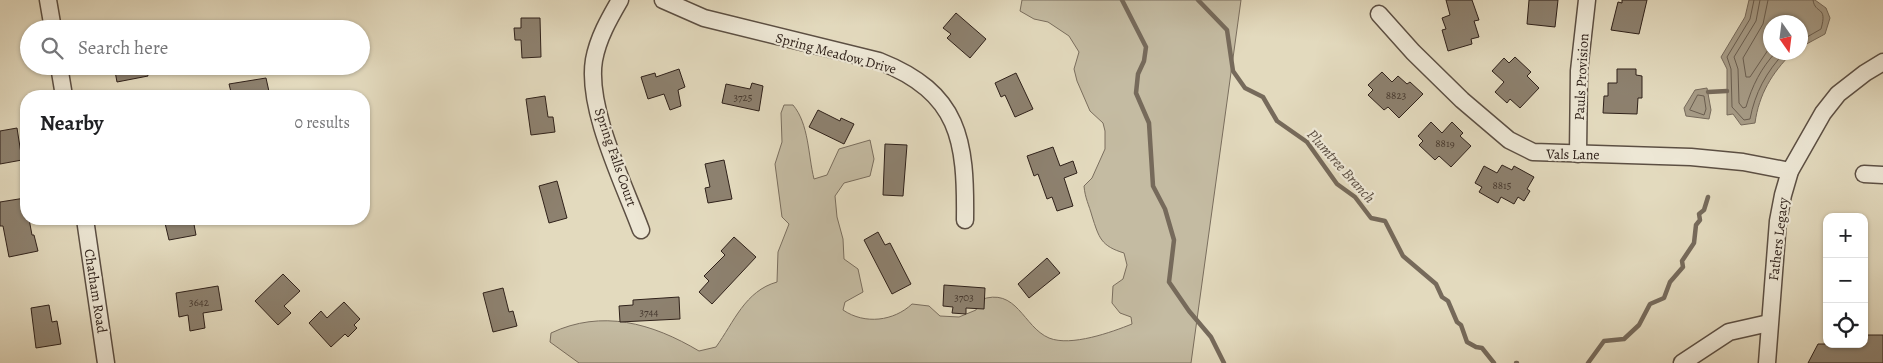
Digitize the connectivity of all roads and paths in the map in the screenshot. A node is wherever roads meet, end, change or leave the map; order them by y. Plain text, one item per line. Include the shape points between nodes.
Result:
1 (48, 0) edge
2 (620, 0) edge
3 (663, 0) edge
4 (1587, 0) edge
5 (1380, 14) dead end
6 (51, 20) edge
7 (1883, 62) edge
8 (60, 75) edge
9 (63, 90) edge
10 (1578, 154) junction
11 (1790, 171) junction
12 (1864, 174) dead end
13 (1883, 175) edge
14 (965, 220) dead end
15 (86, 225) edge
16 (641, 230) dead end
17 (1769, 323) junction
18 (106, 363) edge
19 (1682, 363) edge
20 (1767, 363) edge

1 - 6 street
2 - 16 street, Spring Falls Court via 602,33 594,61 593,86 599,115
3 - 14 street, Spring Meadow Drive via 704,18 742,29 879,62 905,72 927,87 945,106 963,152
4 - 10 street, Pauls Provision via 1579,71
5 - 10 street, Vals Lane via 1462,100 1509,140 1533,152
7 - 11 street, Fathers Legacy via 1838,94
8 - 9 street
10 - 11 street, Vals Lane via 1691,157
11 - 17 street, Fathers Legacy via 1778,220
12 - 13 street
15 - 18 street, Chatham Road
17 - 19 street via 1730,332
17 - 20 street, Fathers Legacy

